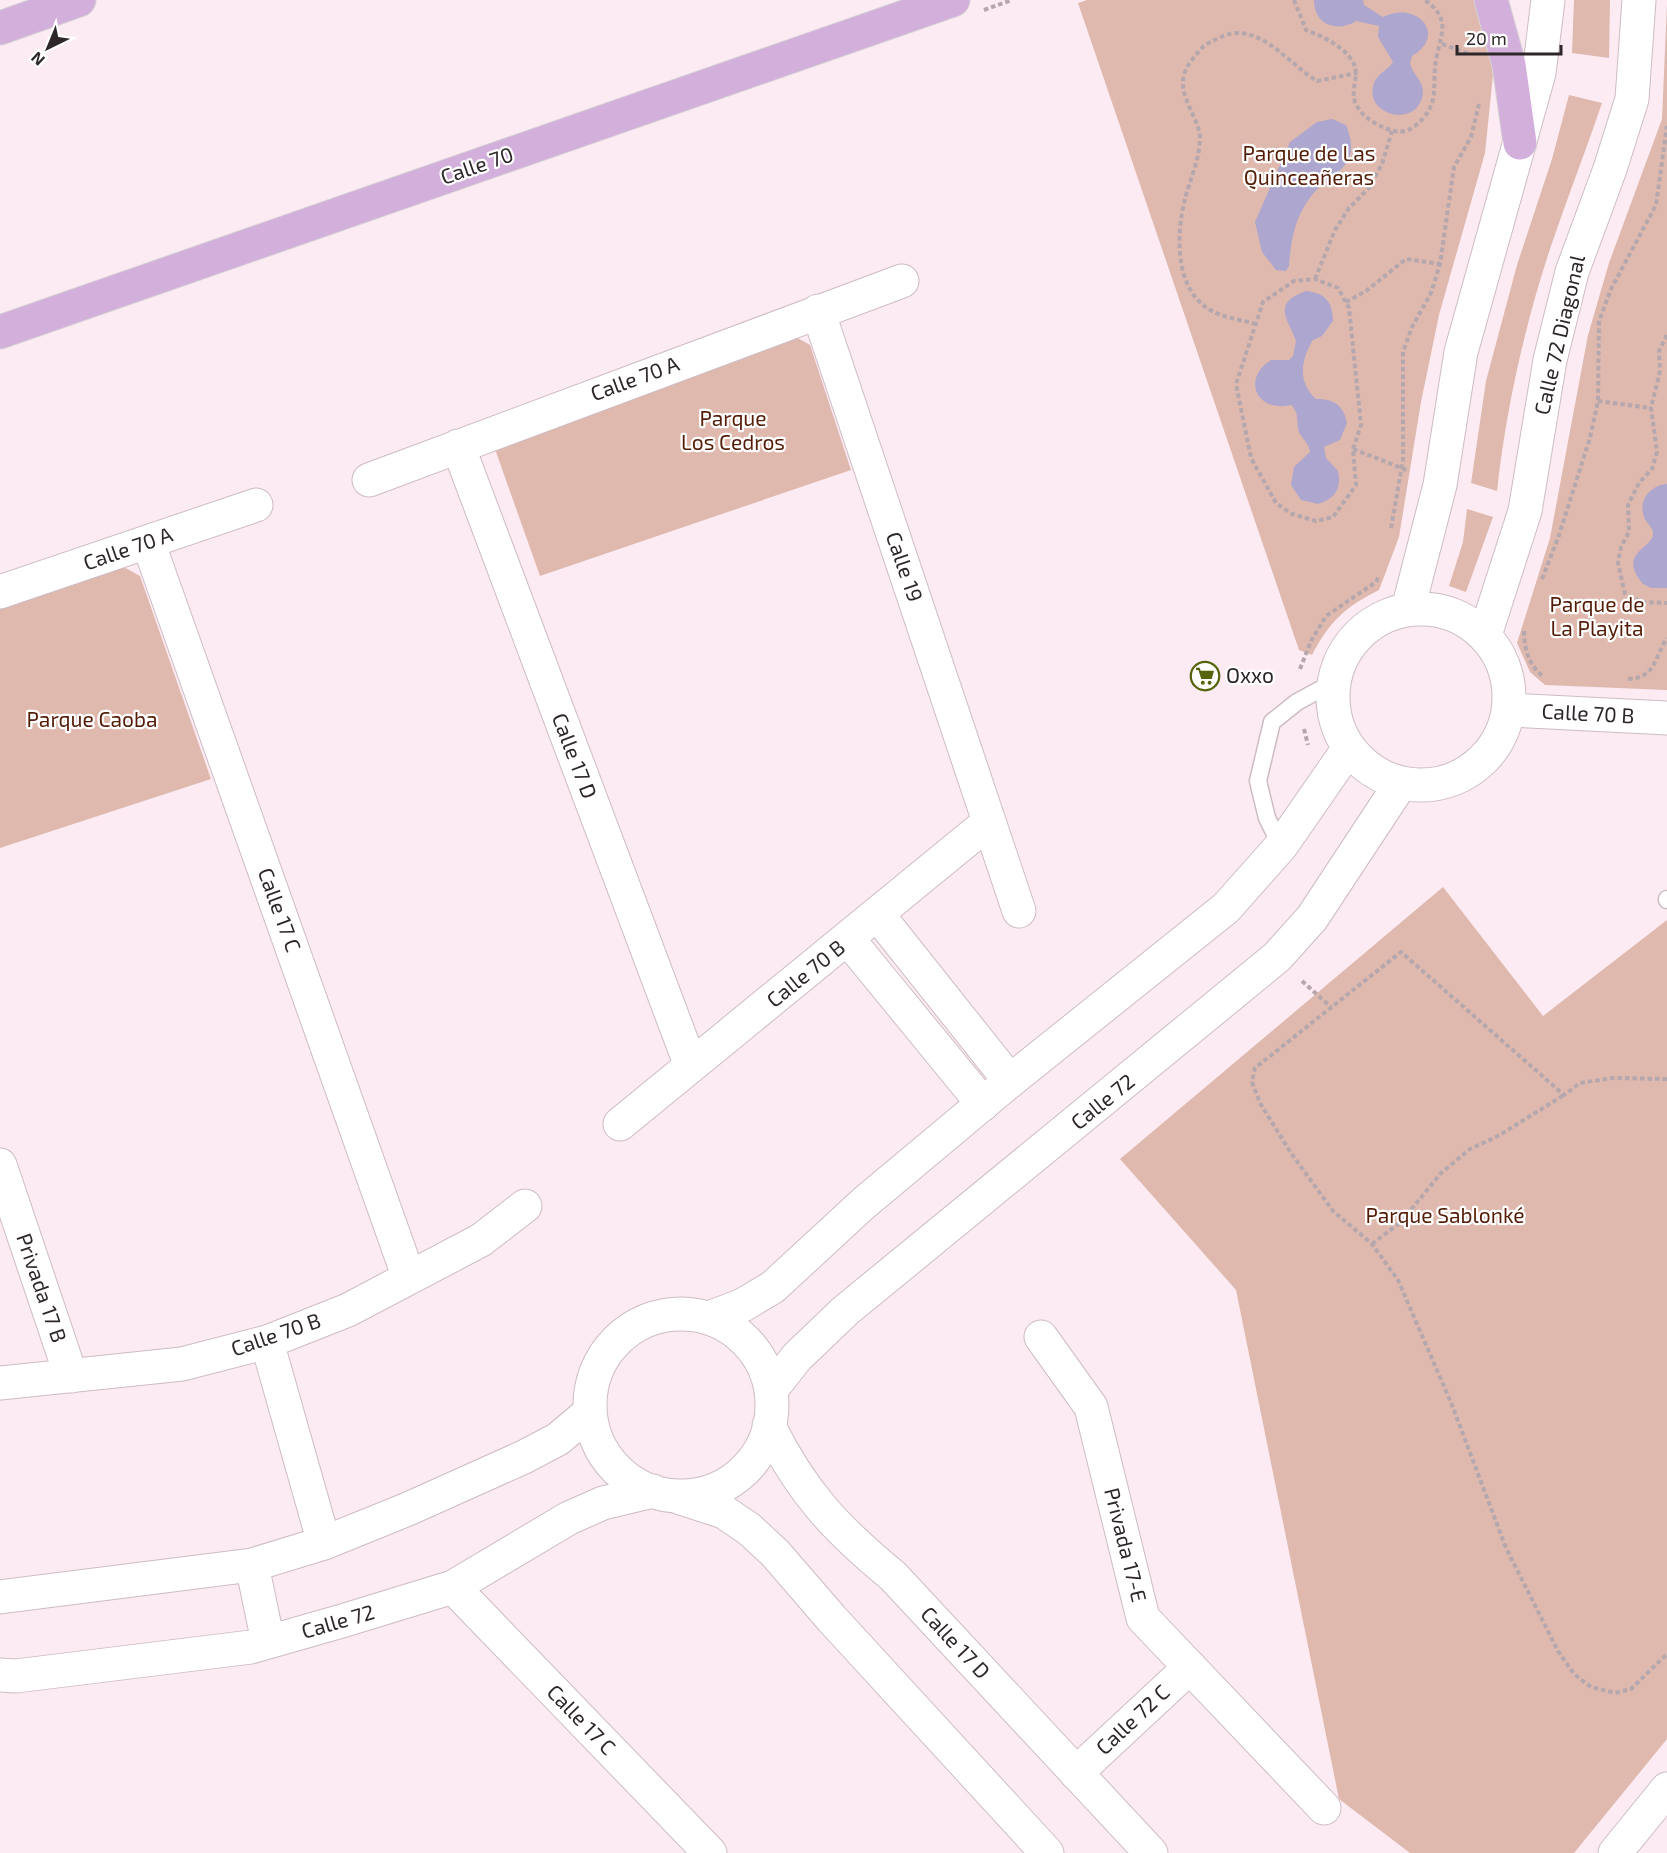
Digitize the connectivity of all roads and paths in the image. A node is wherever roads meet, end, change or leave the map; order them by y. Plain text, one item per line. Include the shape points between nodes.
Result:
1 (953, 0) edge
2 (1294, 0) edge
3 (1425, 0) edge
4 (1491, 0) edge
5 (1548, 0) edge
6 (1639, 0) edge
7 (62, 3) edge
8 (0, 28) edge
9 (1442, 44) junction
10 (1472, 54) dead end
11 (1357, 73) junction
12 (1480, 100) dead end
13 (1667, 126) edge
14 (1392, 131) junction
15 (1520, 143) junction
16 (1440, 264) junction
17 (1315, 279) junction
18 (902, 281) dead end
19 (1346, 302) junction
20 (818, 311) junction
21 (1256, 324) junction
22 (0, 332) edge
23 (1667, 335) edge
24 (1598, 401) junction
25 (1651, 408) junction
26 (458, 446) junction
27 (1353, 449) junction
28 (1402, 468) junction
29 (369, 480) dead end
30 (1440, 485) junction
31 (256, 505) dead end
32 (1389, 536) dead end
33 (148, 542) junction
34 (1383, 569) dead end
35 (1539, 586) dead end
36 (0, 592) edge
37 (1667, 603) edge
38 (1408, 609) junction
39 (1525, 625) dead end
40 (1485, 635) junction
41 (1667, 638) edge
42 (1556, 680) dead end
43 (1623, 680) dead end
44 (1334, 682) junction
45 (1297, 702) junction
46 (1510, 710) junction
47 (1667, 718) edge
48 (1308, 746) dead end
49 (1349, 748) junction
50 (1401, 783) junction
51 (989, 822) junction
52 (1281, 846) junction
53 (1019, 911) dead end
54 (878, 915) junction
55 (848, 939) junction
56 (1297, 976) dead end
57 (1331, 1007) junction
58 (691, 1066) junction
59 (1667, 1079) edge
60 (1010, 1081) junction
61 (1564, 1095) junction
62 (982, 1104) junction
63 (620, 1124) dead end
64 (0, 1165) edge
65 (525, 1206) dead end
66 (1372, 1244) junction
67 (409, 1278) junction
68 (709, 1318) junction
69 (1041, 1336) dead end
70 (267, 1341) junction
71 (71, 1376) junction
72 (0, 1383) edge
73 (771, 1390) junction
74 (590, 1412) junction
75 (770, 1426) junction
76 (664, 1494) junction
77 (324, 1542) junction
78 (252, 1565) junction
79 (453, 1587) junction
80 (0, 1597) edge
81 (268, 1642) junction
82 (1667, 1654) edge
83 (1190, 1667) junction
84 (0, 1675) edge
85 (1076, 1773) junction
86 (1667, 1789) edge
87 (1324, 1808) dead end
88 (710, 1853) edge
89 (1047, 1853) edge
90 (1151, 1853) edge
91 (1615, 1853) edge

1 - 22 main road, Calle 70
2 - 11 path via 1306,30 1345,52
3 - 9 path via 1438,10 1443,25
4 - 15 main road via 1509,65
5 - 15 main road via 1539,73
6 - 40 main road, Calle 72 Diagonal via 1632,99 1572,272 1550,360 1525,511
7 - 8 main road
9 - 10 path
9 - 14 path via 1437,56 1435,94 1427,116 1409,131
11 - 14 path via 1352,91 1356,105 1371,123
11 - 21 path via 1317,81 1264,40 1243,33 1224,35 1204,45 1185,68 1183,85 1200,136 1178,239 1183,275 1201,303 1212,311
12 - 16 path via 1471,137 1454,167
13 - 24 path via 1656,205 1611,289 1599,321
14 - 17 path via 1382,164 1369,188 1335,230
15 - 30 main road via 1461,352
16 - 19 path via 1406,259
16 - 28 path via 1403,352
17 - 19 path via 1338,288
17 - 21 path via 1294,281 1263,302
18 - 20 main road, Calle 70 A
19 - 27 path via 1361,425
20 - 26 main road, Calle 70 A
20 - 51 main road, Calle 19
21 - 27 path via 1236,384 1251,458 1276,503 1292,514 1316,520 1333,517 1356,485
23 - 25 path via 1661,343 1660,371
24 - 25 path
24 - 35 path via 1590,438
25 - 37 path via 1657,452 1652,469 1639,483 1628,505 1629,532 1618,563 1625,594 1642,602
26 - 29 main road, Calle 70 A
26 - 58 main road, Calle 17 D
27 - 28 path
28 - 30 path
28 - 32 path
30 - 38 main road
31 - 33 main road, Calle 70 A
33 - 36 main road, Calle 70 A
33 - 67 main road, Calle 17 C
34 - 45 path via 1376,582 1326,615 1299,671
38 - 40 main road via 1450,612
38 - 44 main road via 1388,614 1355,637 1344,653
39 - 42 path via 1527,656 1534,670
40 - 46 main road via 1506,670
41 - 43 path via 1647,675
44 - 45 lane
44 - 49 main road via 1334,711
45 - 48 path
45 - 52 lane via 1272,722 1258,782 1267,818
46 - 47 main road, Calle 70 B
46 - 50 main road via 1497,744 1472,770 1438,784
49 - 50 main road via 1372,770
49 - 52 main road
50 - 73 main road, Calle 72 via 1318,908 1277,957 845,1311 797,1357
51 - 53 main road, Calle 19
51 - 54 main road, Calle 70 B
52 - 60 main road via 1226,908
54 - 55 main road, Calle 70 B
54 - 60 main road
55 - 58 main road, Calle 70 B
55 - 62 main road
56 - 57 path
57 - 61 path via 1401,952
57 - 66 path via 1255,1068 1252,1082 1260,1103 1333,1211
58 - 63 main road, Calle 70 B
59 - 61 path via 1613,1078 1580,1083
60 - 62 main road
61 - 66 path via 1470,1149 1441,1173 1401,1222
62 - 68 main road via 864,1203 773,1287 743,1305
64 - 71 main road, Privada 17 B
65 - 67 main road, Calle 70 B via 481,1240
66 - 82 path via 1398,1281 1452,1405 1506,1548 1558,1651 1574,1674 1591,1687 1615,1693 1631,1689
67 - 70 main road, Calle 70 B via 348,1310
68 - 73 main road via 729,1327 749,1344 763,1366
68 - 74 main road via 664,1315 624,1333 597,1368
69 - 83 main road, Privada 17-E via 1091,1407 1143,1618
70 - 71 main road, Calle 70 B via 182,1364
70 - 77 main road
71 - 72 main road, Calle 70 B
73 - 75 main road
74 - 76 main road via 603,1453 625,1476
74 - 77 main road via 558,1439 524,1458
75 - 76 main road via 762,1446 735,1479 695,1495
75 - 85 main road, Calle 17 D via 815,1504 848,1539 893,1576
76 - 79 main road, Calle 72 via 603,1503 569,1518
76 - 89 main road via 724,1512 775,1553
77 - 78 main road
78 - 80 main road
78 - 81 main road
79 - 81 main road, Calle 72
79 - 88 main road, Calle 17 C
81 - 84 main road, Calle 72 via 204,1653
83 - 85 main road, Calle 72 C
83 - 87 main road, Privada 17-E
85 - 90 main road, Calle 17 D
86 - 91 main road

